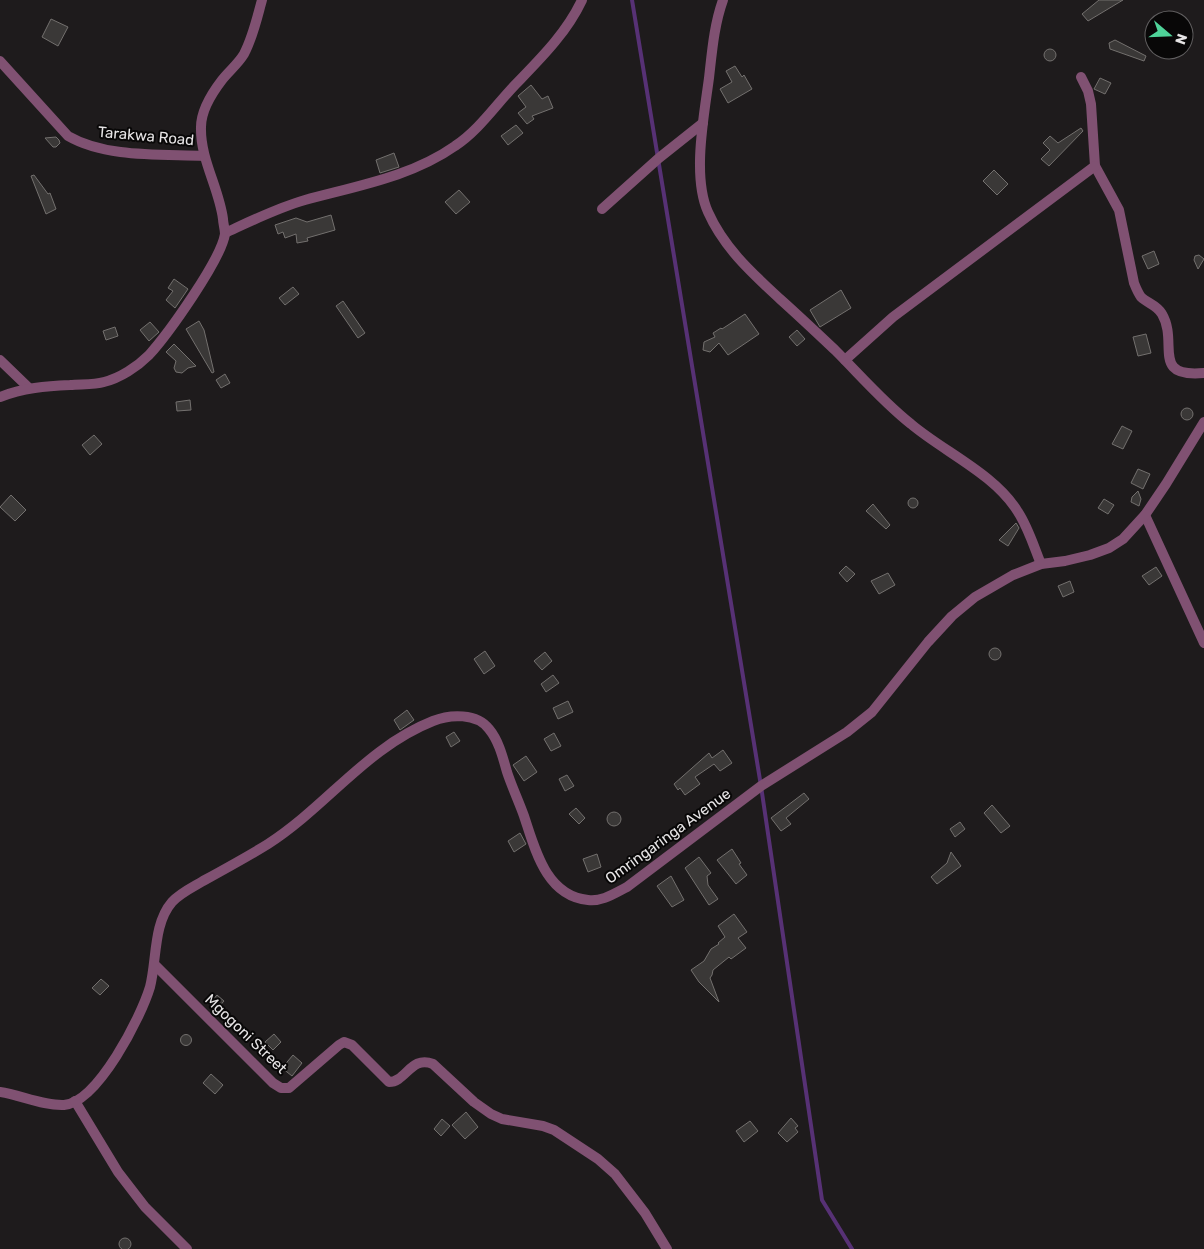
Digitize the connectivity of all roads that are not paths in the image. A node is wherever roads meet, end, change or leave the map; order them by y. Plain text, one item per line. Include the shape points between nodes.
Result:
1 (262, 0) edge
2 (582, 0) edge
3 (723, 0) edge
4 (0, 60) edge
5 (1080, 78) dead end
6 (703, 124) junction
7 (204, 156) junction
8 (1095, 166) junction
9 (602, 209) dead end
10 (225, 234) junction
11 (0, 360) edge
12 (845, 360) junction
13 (1204, 373) edge
14 (29, 388) junction
15 (0, 397) edge
16 (1204, 422) edge
17 (1145, 514) junction
18 (1041, 564) junction
19 (1204, 643) edge
20 (155, 965) junction
21 (0, 1092) edge
22 (76, 1101) junction
23 (187, 1249) edge
24 (667, 1249) edge

1 - 7 street via 244,55 222,80 203,115
2 - 10 street via 551,46 457,145 437,158 409,169 288,206
3 - 6 street via 717,17
4 - 7 street, Tarakwa Road via 68,136 80,143 124,152
5 - 8 street via 1091,104
6 - 9 street
6 - 12 street via 702,189 708,211 725,242 740,261
7 - 10 street via 222,210
8 - 12 street via 893,317
8 - 13 street via 1119,210 1138,292 1163,316 1171,364 1183,374
10 - 14 street via 216,258 174,323 133,368 103,382
11 - 14 street
12 - 18 street via 910,424 1000,490 1018,512
14 - 15 street
16 - 17 street, Omringaringa Avenue
17 - 18 street, Omringaringa Avenue via 1123,539 1109,548
17 - 19 street
18 - 20 street, Omringaringa Avenue via 1013,575 952,616 872,712 847,732 768,782 627,887 606,898 589,901 563,892 549,876 537,856 491,731 476,720 456,716 434,720 373,755 298,823 174,899 161,923
20 - 22 street, Omringaringa Avenue via 140,1014 124,1043 96,1084
20 - 24 street, Mgogoni Street via 281,1088 289,1088 339,1045 348,1042 389,1082 427,1061 492,1114 554,1130 615,1174
21 - 22 street via 57,1105
22 - 23 street via 123,1179 145,1207

